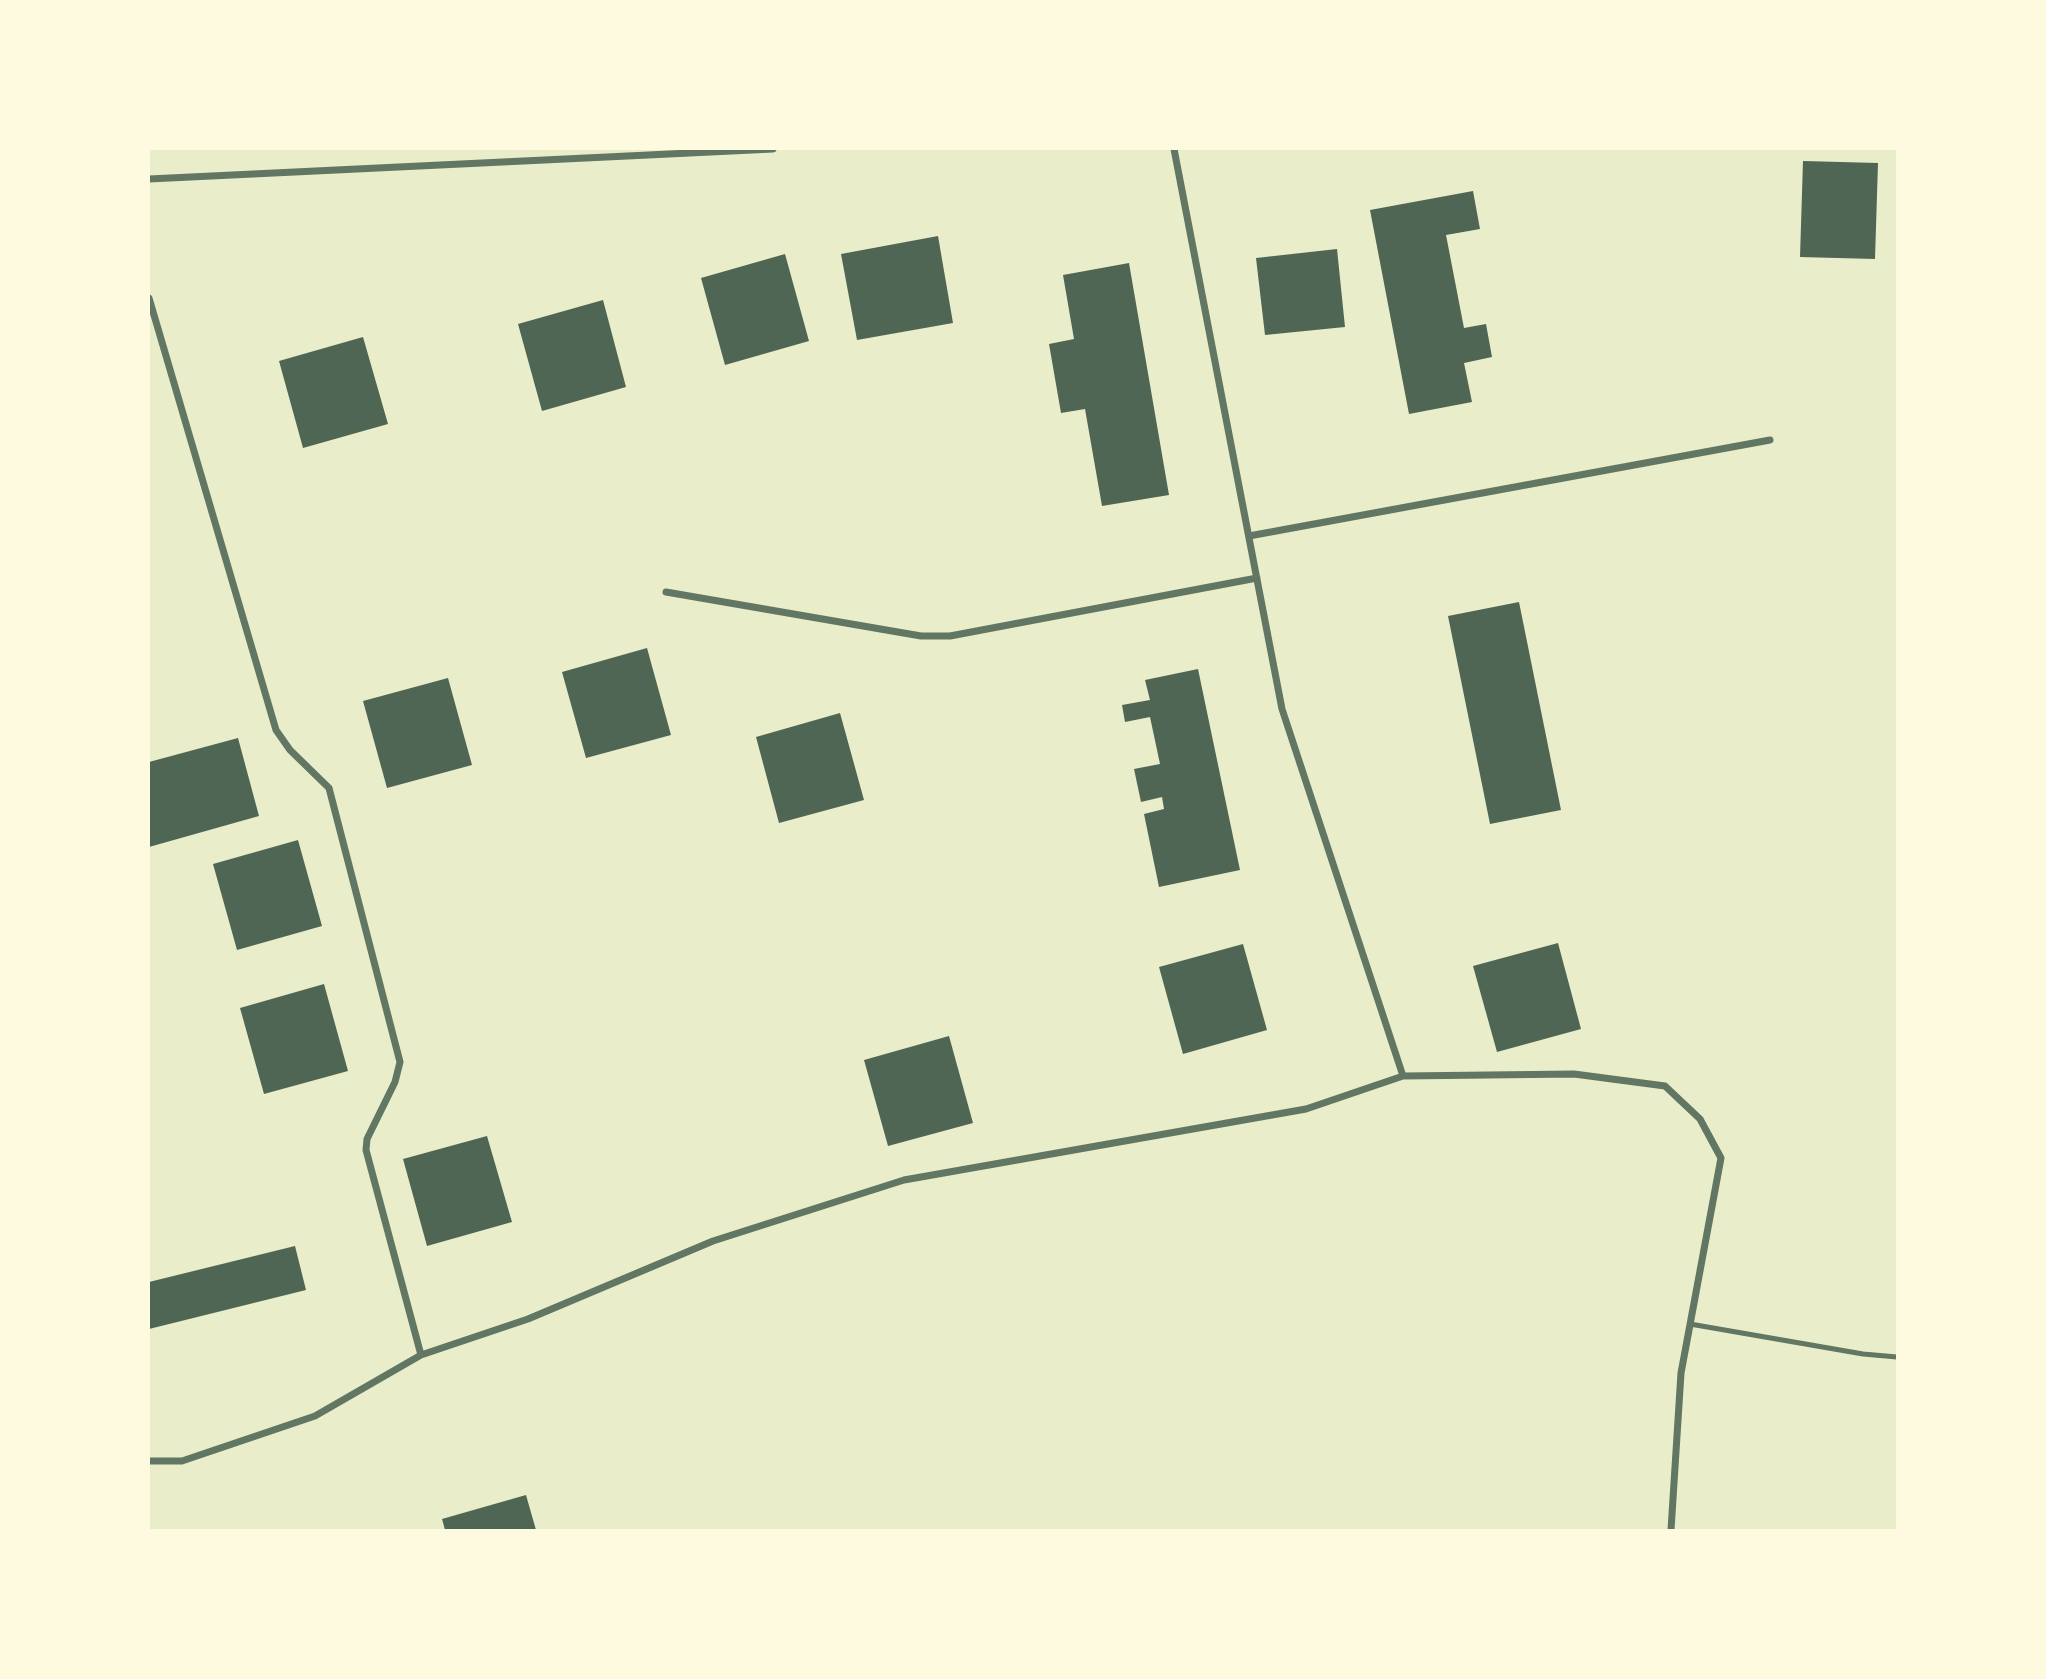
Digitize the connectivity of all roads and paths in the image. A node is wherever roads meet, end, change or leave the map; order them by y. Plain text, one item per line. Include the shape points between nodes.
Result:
1 (773, 149) edge
2 (1174, 149) edge
3 (149, 179) edge
4 (149, 298) edge
5 (1770, 440) dead end
6 (1249, 536) junction
7 (1257, 578) junction
8 (666, 592) dead end
9 (1403, 1076) junction
10 (1690, 1324) junction
11 (421, 1355) junction
12 (1897, 1357) edge
13 (149, 1461) edge
14 (1671, 1530) edge

1 - 3 street
2 - 6 street
4 - 11 street via 276,730 328,788 397,1049 397,1074 366,1150
5 - 6 street
6 - 7 street
7 - 8 street via 950,636 921,636
7 - 9 street via 1282,709
9 - 10 street via 1574,1074 1665,1086 1700,1119 1721,1158
9 - 11 street via 1306,1109 904,1180 713,1241 528,1319
10 - 12 lane
10 - 14 street via 1681,1373
11 - 13 street via 315,1416 182,1461

